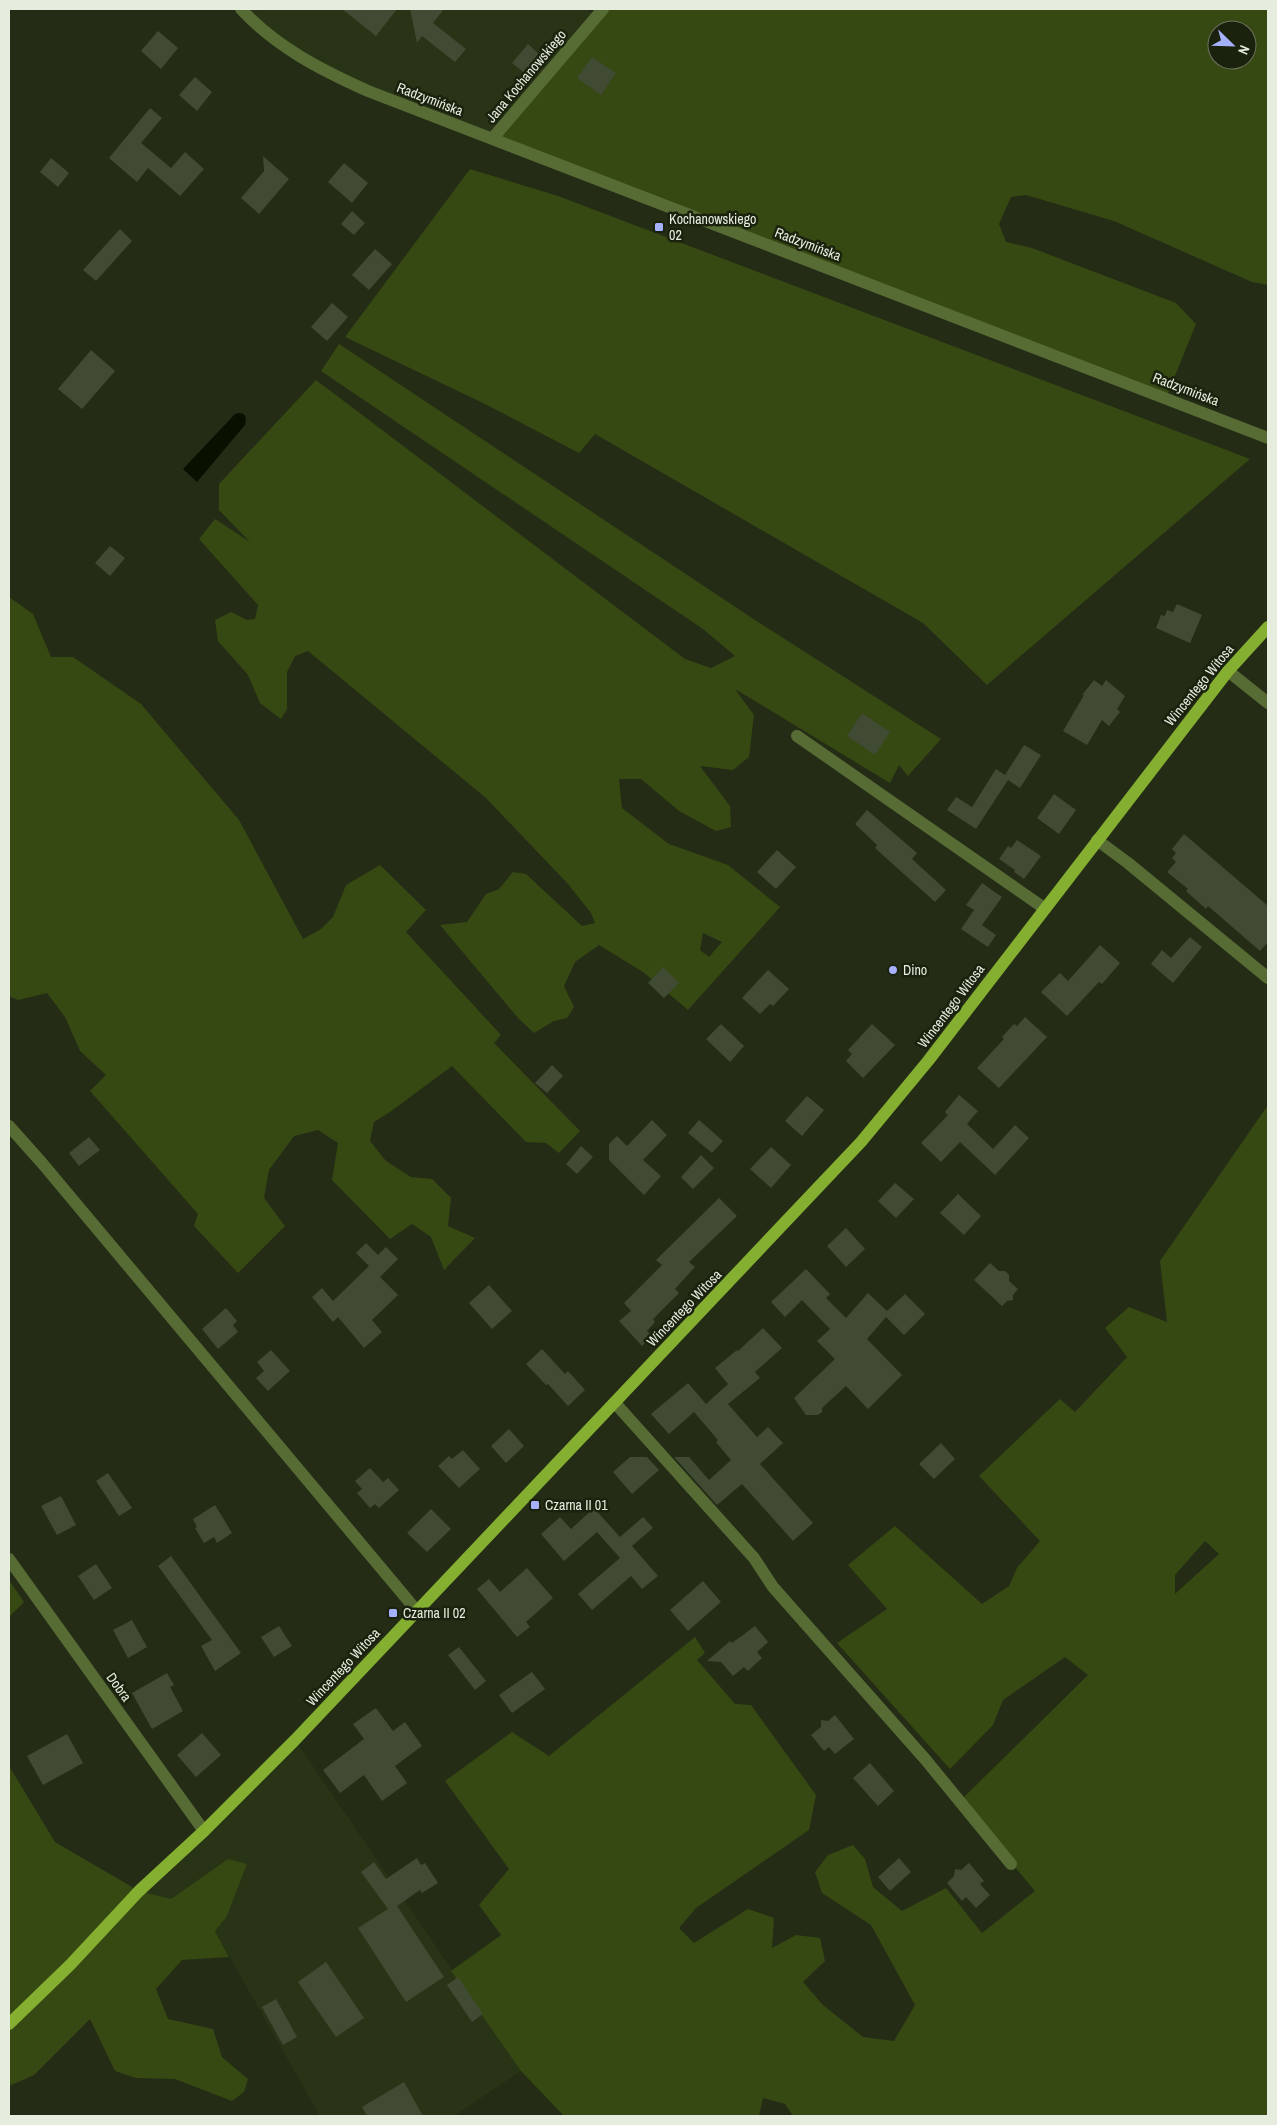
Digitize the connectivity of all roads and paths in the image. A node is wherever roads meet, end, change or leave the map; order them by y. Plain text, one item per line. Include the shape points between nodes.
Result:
1 (241, 9) edge
2 (603, 9) edge
3 (492, 139) junction
4 (1268, 438) edge
5 (1268, 626) edge
6 (1228, 671) junction
7 (1268, 703) edge
8 (797, 736) dead end
9 (1097, 840) junction
10 (1044, 908) junction
11 (1268, 978) edge
12 (9, 1126) edge
13 (615, 1402) junction
14 (9, 1559) edge
15 (416, 1611) junction
16 (204, 1832) junction
17 (1011, 1864) dead end
18 (9, 2024) edge

1 - 3 street, Radzymińska via 278,42 330,74
2 - 3 street, Jana Kochanowskiego
3 - 4 street, Radzymińska
5 - 6 main road, Wincentego Witosa
6 - 7 street
6 - 9 main road, Wincentego Witosa
8 - 10 street
9 - 10 main road, Wincentego Witosa
9 - 11 street
10 - 13 main road, Wincentego Witosa via 928,1061 861,1142
12 - 15 street
13 - 15 main road, Wincentego Witosa
13 - 17 street via 754,1558 773,1587 925,1759
14 - 16 street, Dobra
15 - 16 main road, Wincentego Witosa
16 - 18 main road, Wincentego Witosa via 139,1891

